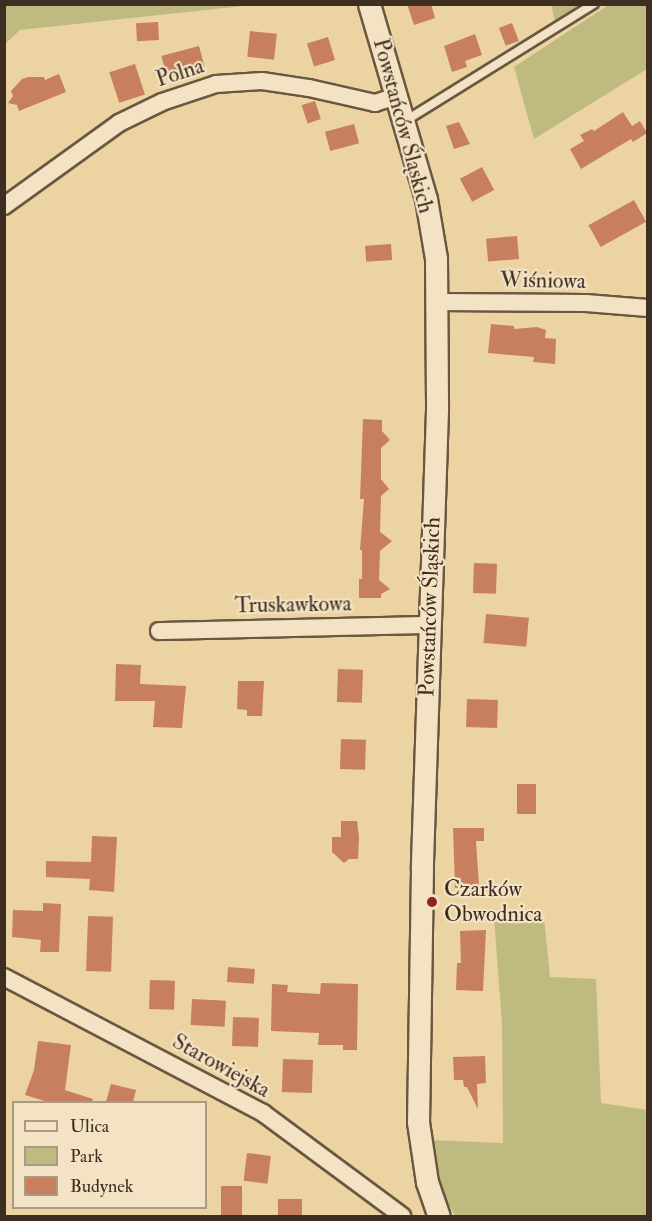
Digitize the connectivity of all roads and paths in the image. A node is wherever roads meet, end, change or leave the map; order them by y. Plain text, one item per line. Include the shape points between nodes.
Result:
1 (369, 4) edge
2 (594, 4) edge
3 (397, 96) junction
4 (405, 121) junction
5 (4, 206) edge
6 (438, 302) junction
7 (648, 308) edge
8 (428, 625) junction
9 (159, 631) dead end
10 (4, 977) edge
11 (402, 1216) edge
12 (439, 1216) edge

1 - 3 street, Powstańców Śląskich
2 - 4 lane
3 - 4 street, Powstańców Śląskich
3 - 5 street, Polna via 375,103 262,81 216,84 162,102 119,123
4 - 6 street, Powstańców Śląskich via 426,199 436,258
6 - 7 street, Wiśniowa via 586,303
6 - 8 street, Powstańców Śląskich
8 - 9 street, Truskawkowa
8 - 12 street, Powstańców Śląskich via 418,1122 427,1182
10 - 11 street, Starowiejska via 263,1113

